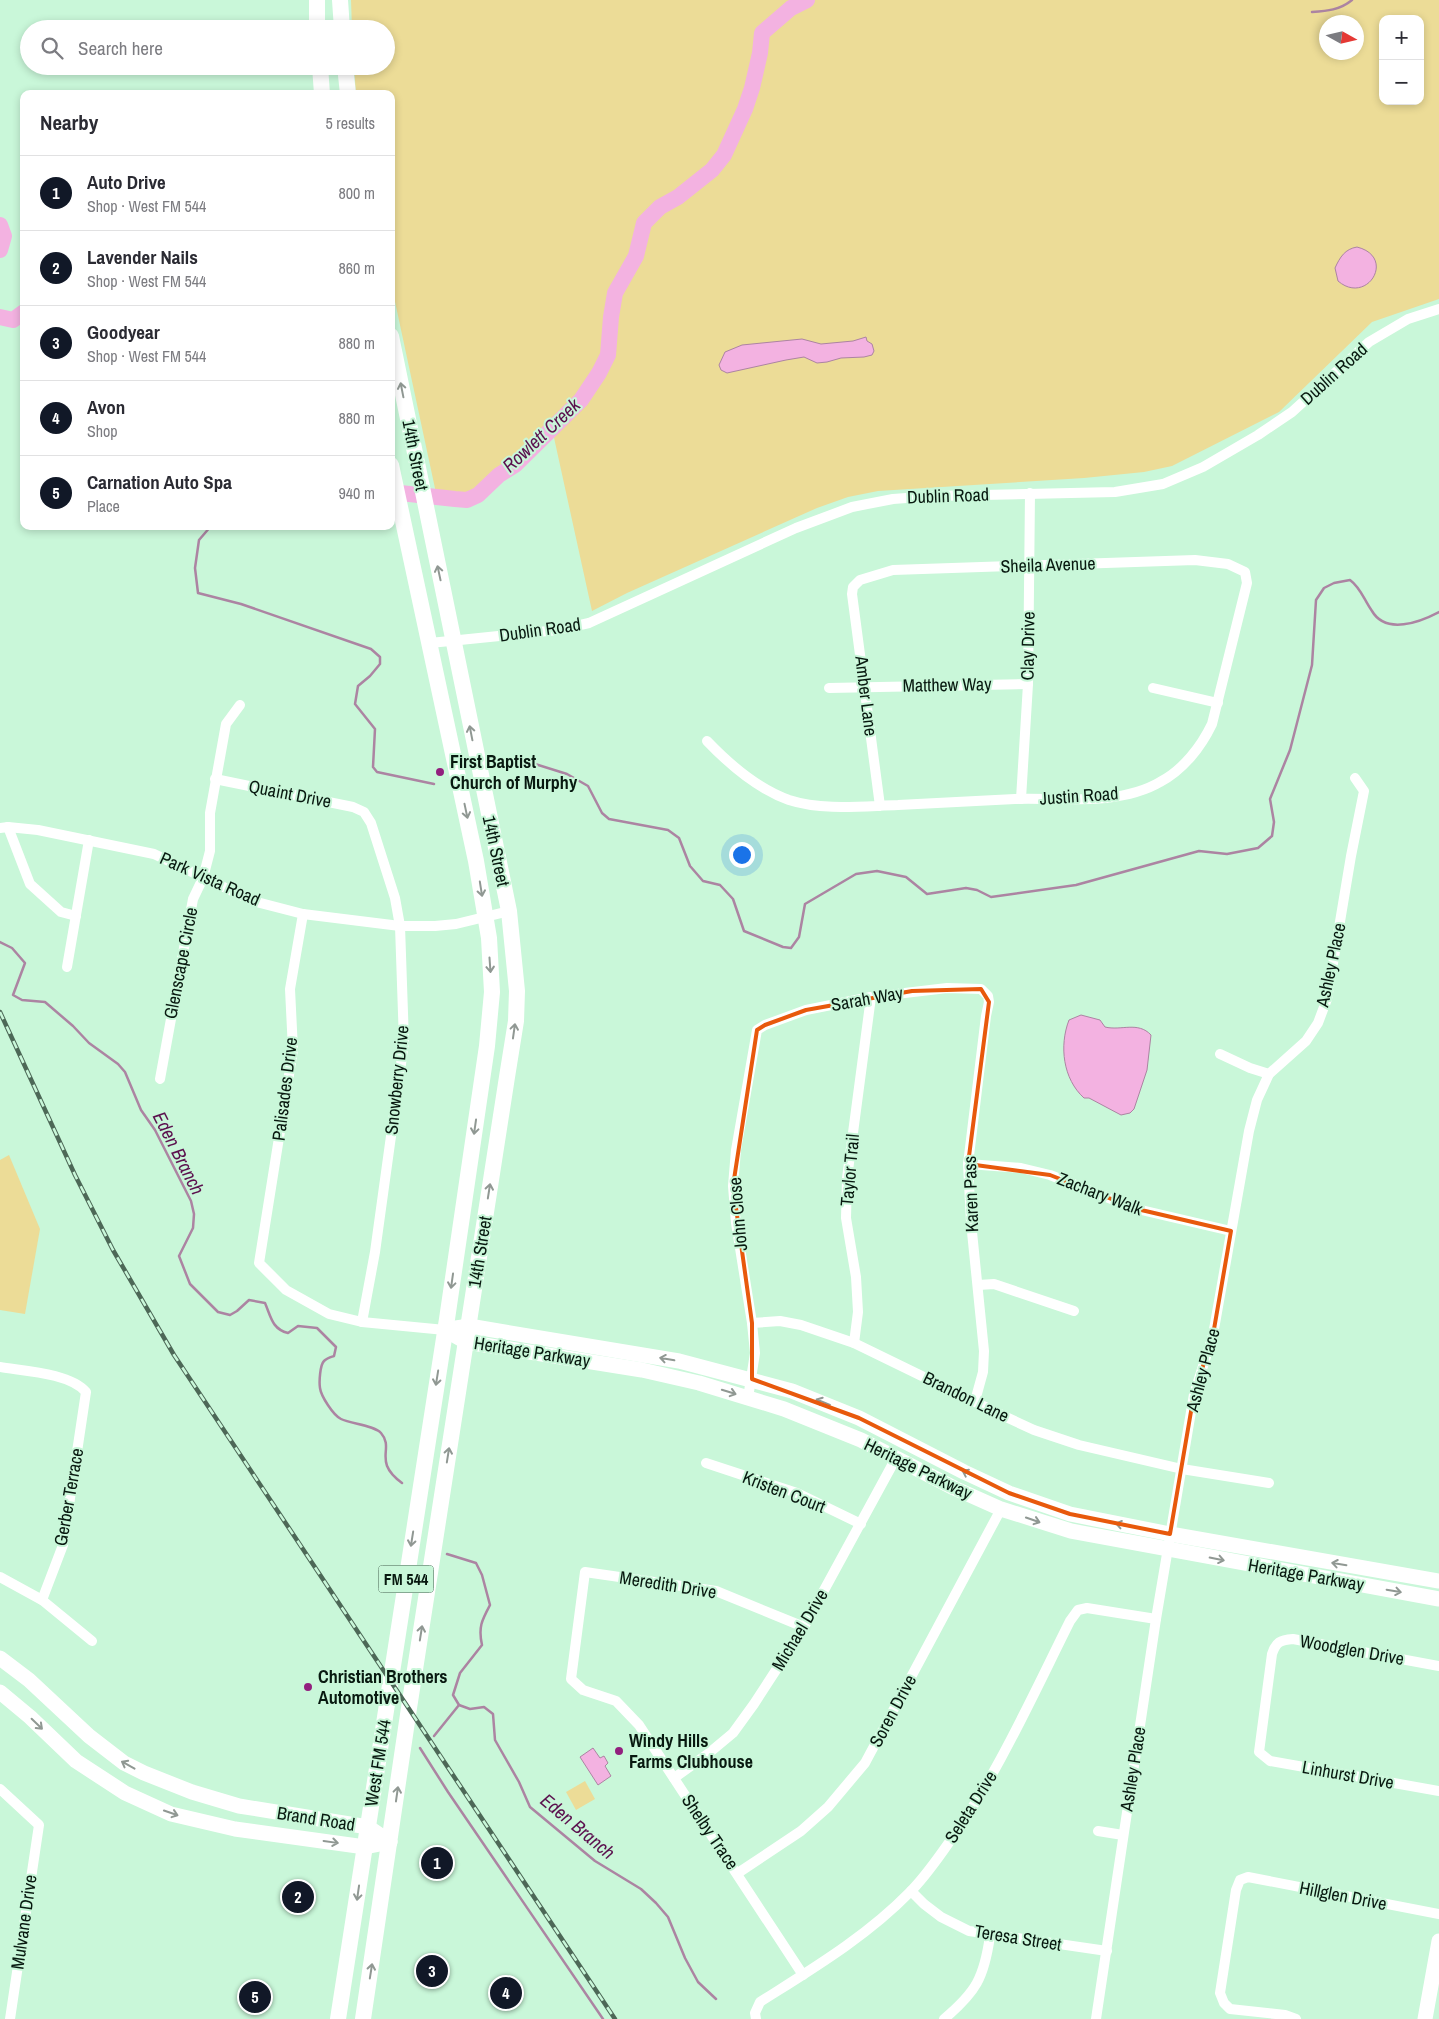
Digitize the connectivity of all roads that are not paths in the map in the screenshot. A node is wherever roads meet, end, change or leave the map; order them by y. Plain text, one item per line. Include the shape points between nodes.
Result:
1 (317, 0) edge
2 (340, 0) edge
3 (318, 20) edge
4 (341, 20) edge
5 (321, 75) edge
6 (346, 75) edge
7 (322, 90) edge
8 (348, 90) edge
9 (1439, 308) edge
10 (395, 357) edge
11 (395, 483) edge
12 (1030, 493) junction
13 (1030, 566) junction
14 (1245, 572) joint
15 (853, 586) joint
16 (454, 641) junction
17 (430, 643) junction
18 (1028, 684) junction
19 (866, 687) junction
20 (828, 688) dead end
21 (1153, 688) dead end
22 (1218, 703) junction
23 (240, 704) dead end
24 (707, 741) dead end
25 (1355, 778) dead end
26 (215, 779) junction
27 (1021, 799) junction
28 (880, 806) junction
29 (364, 812) joint
30 (4, 827) edge
31 (89, 840) junction
32 (203, 878) junction
33 (509, 911) junction
34 (303, 914) junction
35 (76, 916) junction
36 (485, 917) junction
37 (400, 926) junction
38 (67, 967) dead end
39 (980, 990) joint
40 (871, 997) junction
41 (757, 1030) joint
42 (1220, 1054) dead end
43 (1269, 1074) junction
44 (160, 1079) dead end
45 (968, 1164) junction
46 (1231, 1231) junction
47 (978, 1285) junction
48 (1074, 1311) dead end
49 (362, 1322) junction
50 (752, 1323) junction
51 (445, 1330) junction
52 (468, 1334) junction
53 (854, 1343) junction
54 (644, 1354) junction
55 (0, 1368) edge
56 (642, 1370) junction
57 (752, 1379) junction
58 (748, 1398) junction
59 (975, 1401) junction
60 (896, 1458) junction
61 (706, 1464) dead end
62 (1182, 1469) junction
63 (1269, 1483) dead end
64 (1001, 1509) junction
65 (861, 1524) junction
66 (1170, 1534) junction
67 (1169, 1550) junction
68 (585, 1572) joint
69 (0, 1577) edge
70 (1439, 1581) edge
71 (1439, 1599) edge
72 (42, 1600) junction
73 (1156, 1619) junction
74 (804, 1627) junction
75 (92, 1641) dead end
76 (0, 1658) edge
77 (1439, 1666) edge
78 (0, 1692) edge
79 (1259, 1752) joint
80 (674, 1778) junction
81 (0, 1789) edge
82 (1439, 1791) edge
83 (239, 1806) junction
84 (368, 1827) junction
85 (235, 1829) junction
86 (1098, 1831) dead end
87 (1123, 1835) junction
88 (390, 1842) junction
89 (365, 1847) junction
90 (738, 1873) junction
91 (911, 1891) junction
92 (1439, 1914) edge
93 (990, 1936) junction
94 (1439, 1941) edge
95 (1107, 1951) junction
96 (803, 1975) junction
97 (756, 2016) edge
98 (10, 2019) edge
99 (338, 2019) edge
100 (363, 2019) edge
101 (944, 2019) edge
102 (1096, 2019) edge
103 (1296, 2019) edge
104 (1425, 2019) edge

1 - 3 main road
2 - 4 main road
5 - 7 main road
6 - 8 main road
9 - 12 street, Dublin Road via 1408,319 1378,336 1277,424 1187,475 1129,491
16 -> 10 main road, 14th Street
11 - 17 main road, 14th Street
12 - 13 street, Clay Drive
12 - 16 street, Dublin Road via 926,496 859,505 796,528 589,623 558,630
13 - 14 street, Sheila Avenue via 1195,560 1228,564
13 - 15 street, Sheila Avenue via 893,570 860,580
13 - 18 street, Clay Drive
14 - 22 street, Justin Road via 1247,583
15 - 19 street, Amber Lane
16 - 17 street, Dublin Road
33 -> 16 main road, 14th Street
17 -> 36 main road, 14th Street
18 - 19 street, Matthew Way
18 - 27 street, Clay Drive
19 - 20 street, Matthew Way
19 - 28 street, Amber Lane
21 - 22 street
22 - 27 street, Justin Road via 1204,740 1180,769 1160,783 1107,798
23 - 26 street, Glenscape Circle via 226,724
24 - 28 street, Justin Road via 727,762 770,792 790,800 819,806
25 - 43 street, Ashley Place via 1364,791 1327,999 1318,1023 1306,1041
26 - 29 street, Quaint Drive via 353,807
26 - 32 street, Glenscape Circle via 210,813 210,852
27 - 28 street, Justin Road
29 - 37 street, Snowberry Drive via 395,898
30 - 31 street, Park Vista Road
30 - 35 street via 30,884 61,912
31 - 32 street, Park Vista Road via 154,854
31 - 35 street
32 - 34 street, Park Vista Road via 253,901
32 - 44 street, Glenscape Circle via 193,899
33 - 36 street, Park Vista Road
52 -> 33 main road, 14th Street via 516,1021 517,991
34 - 37 street, Park Vista Road
34 - 49 street, Palisades Drive via 290,989 293,1050 259,1263 286,1290 329,1314
35 - 38 street
36 - 37 street, Park Vista Road via 449,924
36 -> 51 main road, 14th Street via 492,992 490,1018
37 - 49 street, Snowberry Drive via 404,1042
39 - 40 street, Sarah Way via 948,988
39 - 45 street, Karen Pass via 988,996 989,1002
40 - 41 street, Sarah Way via 806,1010
40 - 53 street, Taylor Trail via 847,1178 846,1218 858,1312
41 - 50 street, John Close via 736,1150 733,1186
42 - 43 street
43 - 46 street, Ashley Place via 1257,1100 1249,1131
45 - 46 street, Zachary Walk via 1021,1168 1050,1175 1137,1209
45 - 47 street, Karen Pass
46 - 62 street, Ashley Place via 1213,1335 1194,1394
47 - 48 street via 994,1284
47 - 59 street, Karen Pass via 984,1351 983,1372
49 - 51 street
50 - 53 street, Brandon Lane via 780,1321 801,1325
50 - 57 street, John Close via 755,1353
51 - 52 main road, Heritage Parkway
51 -> 84 main road, West FM 544 / FM 544
52 - 54 main road, Heritage Parkway
52 - 56 main road, Heritage Parkway
88 -> 52 main road, West FM 544 / FM 544
53 - 59 street, Brandon Lane
54 - 56 main road
57 -> 54 main road, Heritage Parkway
55 - 72 street, Gerber Terrace via 48,1375 80,1385 86,1392 63,1545
56 -> 58 main road, Heritage Parkway
57 - 58 street, John Close
66 -> 57 main road, Heritage Parkway via 1070,1514 1009,1493 843,1410
58 - 60 main road, Heritage Parkway via 817,1421
59 - 62 street, Brandon Lane via 1034,1430 1079,1445
60 - 64 main road, Heritage Parkway
60 - 65 street, Michael Drive
61 - 65 street, Kristen Court via 797,1493
62 - 63 street, Brandon Lane
62 - 66 street, Ashley Place
64 -> 67 main road, Heritage Parkway via 1070,1532
64 - 90 street, Soren Drive via 865,1763 828,1807 801,1831
65 - 74 street, Michael Drive
66 - 67 street, Ashley Place
70 -> 66 main road, Heritage Parkway
67 -> 71 main road, Heritage Parkway
67 - 73 street, Ashley Place
68 - 74 street, Meredith Drive via 716,1592
68 - 80 street, Shelby Trace via 571,1679 583,1690 606,1696 622,1706 639,1725
69 - 72 street
72 - 75 street
73 - 87 street, Ashley Place
73 - 91 street, Seleta Drive via 1087,1608 1078,1610 978,1799
74 - 80 street, Michael Drive via 732,1734
83 -> 76 main road, Brand Road via 192,1792 124,1763
77 - 79 street, Woodglen Drive via 1293,1639 1282,1640 1276,1644 1272,1654
78 -> 85 main road, Brand Road via 76,1761 125,1793 171,1814
79 - 82 street, Linhurst Drive via 1270,1761
80 - 90 street, Shelby Trace
81 - 98 street, Mulvane Drive via 39,1825
83 - 84 main road, Brand Road
83 - 85 main road
84 - 88 main road, Brand Road
84 - 89 main road, West FM 544 / FM 544
85 -> 89 main road, Brand Road
86 - 87 street
87 - 95 street, Ashley Place
88 - 89 main road, Brand Road
100 -> 88 main road, West FM 544 / FM 544
89 -> 99 main road, West FM 544 / FM 544
90 - 96 street, Shelby Trace
91 - 93 street, Teresa Street via 951,1923 969,1932
91 - 96 street, Seleta Drive via 866,1932
92 - 103 street, Hillglen Drive via 1248,1877 1240,1880 1220,1993 1224,2003 1230,2009
93 - 95 street, Teresa Street
93 - 101 street via 980,1978 967,1999
94 - 104 main road
95 - 102 street, Ashley Place
96 - 97 street, Seleta Drive via 760,2002

